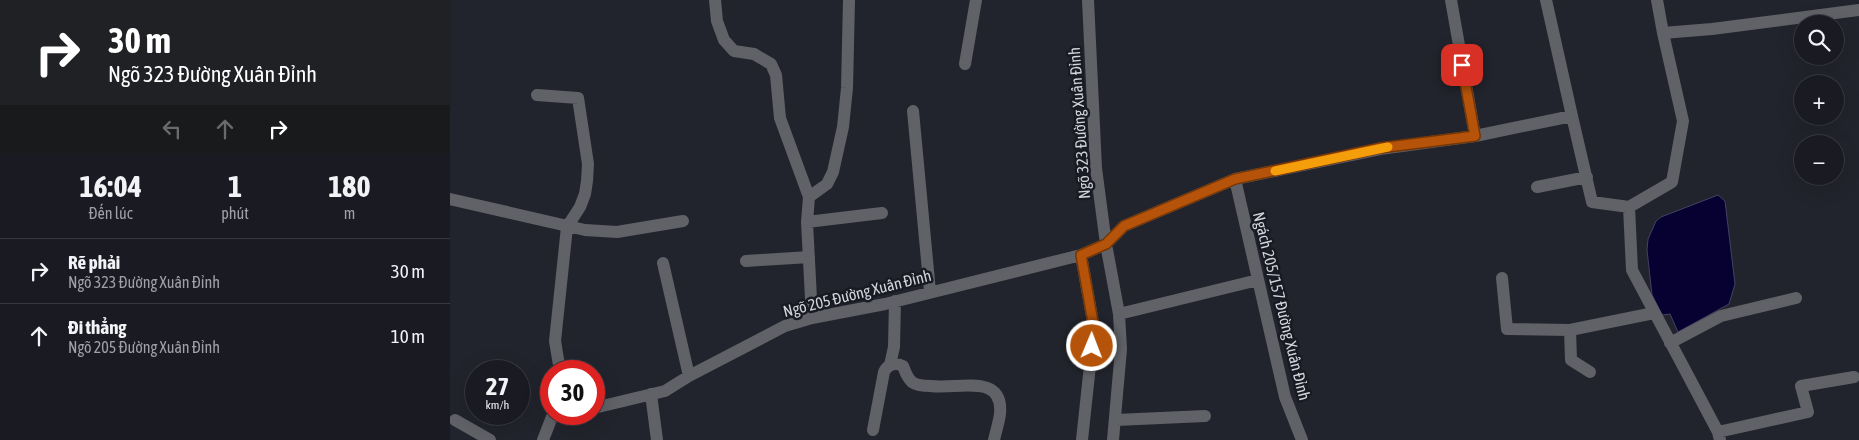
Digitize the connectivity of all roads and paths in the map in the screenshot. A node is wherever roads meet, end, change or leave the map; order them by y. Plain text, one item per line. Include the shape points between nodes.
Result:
1 (715, 0) edge
2 (849, 0) edge
3 (976, 0) edge
4 (1088, 0) edge
5 (1451, 0) edge
6 (1546, 0) edge
7 (1657, 0) edge
8 (1859, 10) edge
9 (1663, 33) junction
10 (965, 64) dead end
11 (537, 95) dead end
12 (913, 111) dead end
13 (1572, 116) junction
14 (1475, 136) junction
15 (1587, 177) junction
16 (1235, 179) junction
17 (1537, 186) dead end
18 (809, 197) junction
19 (450, 199) edge
20 (1629, 207) junction
21 (882, 213) dead end
22 (683, 222) dead end
23 (807, 222) junction
24 (567, 227) junction
25 (1106, 244) junction
26 (1081, 255) junction
27 (809, 257) junction
28 (746, 261) dead end
29 (663, 263) dead end
30 (1502, 278) dead end
31 (1258, 280) junction
32 (930, 292) junction
33 (1796, 298) dead end
34 (895, 301) junction
35 (1654, 313) junction
36 (1119, 314) junction
37 (812, 318) junction
38 (1570, 330) junction
39 (1670, 343) junction
40 (558, 360) edge
41 (890, 365) junction
42 (1590, 372) dead end
43 (689, 376) junction
44 (1854, 376) dead end
45 (652, 394) junction
46 (605, 405) edge
47 (1205, 416) dead end
48 (455, 420) dead end
49 (1116, 420) junction
50 (549, 425) edge
51 (873, 430) dead end
52 (1719, 436) edge
53 (490, 440) edge
54 (543, 440) edge
55 (657, 440) edge
56 (994, 440) edge
57 (1082, 440) edge
58 (1113, 440) edge
59 (1302, 440) edge

1 - 18 street via 717,21 724,40 734,51 754,54 771,64 776,75 780,118
2 - 18 street via 843,127 833,172 827,184
3 - 10 street
4 - 25 street, Ngõ 323 Đường Xuân Đỉnh via 1096,168
5 - 14 street
6 - 13 street
7 - 9 street
8 - 9 street
9 - 20 street via 1683,121 1672,182
11 - 24 street via 578,98 588,164 587,181 580,207
12 - 32 street
13 - 14 street
13 - 15 street
14 - 16 street via 1380,148
15 - 17 street
15 - 20 street via 1592,202
16 - 25 street via 1124,226
16 - 31 street, Ngách 205/157 Đường Xuân Đỉnh
18 - 23 street
19 - 24 street
20 - 35 street via 1632,270
21 - 23 street
22 - 24 street via 617,232
23 - 27 street
24 - 40 street via 555,341
25 - 26 street
25 - 36 street, Ngõ 323 Đường Xuân Đỉnh
26 - 32 street, Ngõ 205 Đường Xuân Đỉnh
26 - 57 street via 1094,328
27 - 28 street
27 - 37 street
29 - 43 street
30 - 38 street via 1507,329
31 - 36 street
31 - 59 street, Ngách 205/157 Đường Xuân Đỉnh via 1285,397
32 - 34 street, Ngõ 205 Đường Xuân Đỉnh
33 - 39 street via 1721,316
34 - 37 street, Ngõ 205 Đường Xuân Đỉnh
34 - 41 street via 894,347
35 - 38 street
35 - 39 street
36 - 49 street, Ngõ 323 Đường Xuân Đỉnh via 1121,349
37 - 43 street, Ngõ 205 Đường Xuân Đỉnh via 785,326
38 - 42 street via 1572,360
39 - 52 street
41 - 51 street via 884,372
41 - 56 street via 903,366 916,384 991,388 1000,405
43 - 45 street, Ngõ 205 Đường Xuân Đỉnh via 666,390
44 - 52 street via 1801,386 1808,412
45 - 46 street, Ngõ 205 Đường Xuân Đỉnh
45 - 55 street
47 - 49 street
48 - 53 street
49 - 58 street, Ngõ 323 Đường Xuân Đỉnh
50 - 54 street

